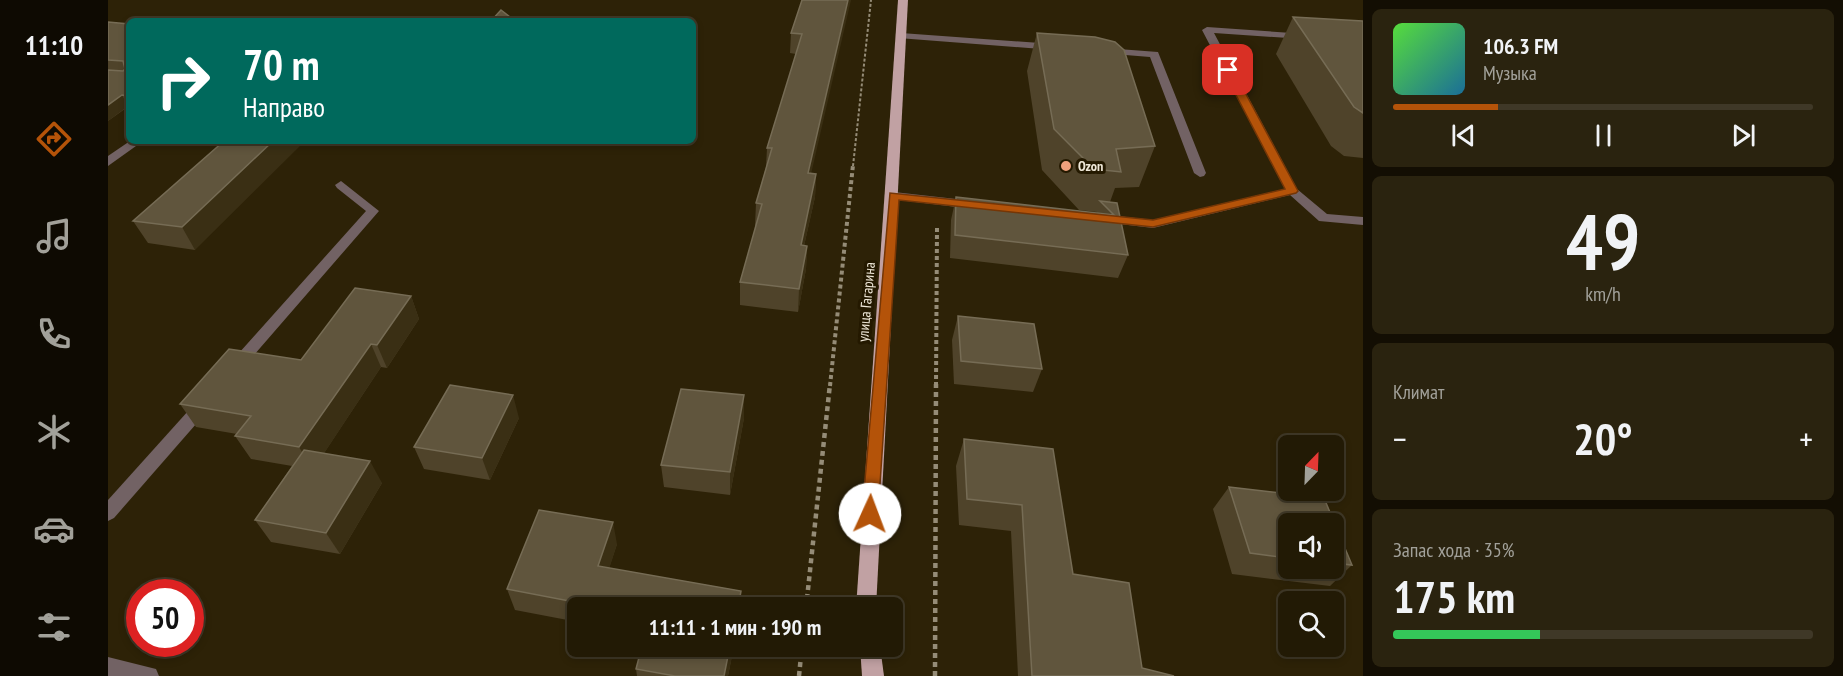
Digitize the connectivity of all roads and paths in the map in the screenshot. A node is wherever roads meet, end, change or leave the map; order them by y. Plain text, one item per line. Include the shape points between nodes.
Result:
1 (871, 0) edge
2 (903, 0) edge
3 (902, 36) junction
4 (1310, 38) edge
5 (1062, 47) edge
6 (1097, 50) edge
7 (133, 144) edge
8 (108, 162) edge
9 (1200, 173) dead end
10 (341, 185) dead end
11 (1292, 191) junction
12 (894, 196) junction
13 (938, 201) junction
14 (983, 206) edge
15 (1085, 216) edge
16 (1363, 221) edge
17 (108, 513) edge
18 (807, 597) edge
19 (866, 597) edge
20 (801, 657) edge
21 (871, 657) edge
22 (108, 667) edge
23 (149, 676) edge
24 (799, 676) edge
25 (873, 676) edge
26 (935, 676) edge

1 - 18 path
2 - 3 main road, улица Гагарина
3 - 5 street
3 - 12 main road, улица Гагарина
4 - 11 street via 1207,30
6 - 9 street via 1154,54
7 - 8 street
10 - 17 street via 373,211
11 - 15 street via 1153,224
11 - 16 street via 1324,218
12 - 13 street
12 - 19 main road, улица Гагарина via 872,467
13 - 14 street
13 - 26 path
20 - 24 path
21 - 25 main road
22 - 23 street

